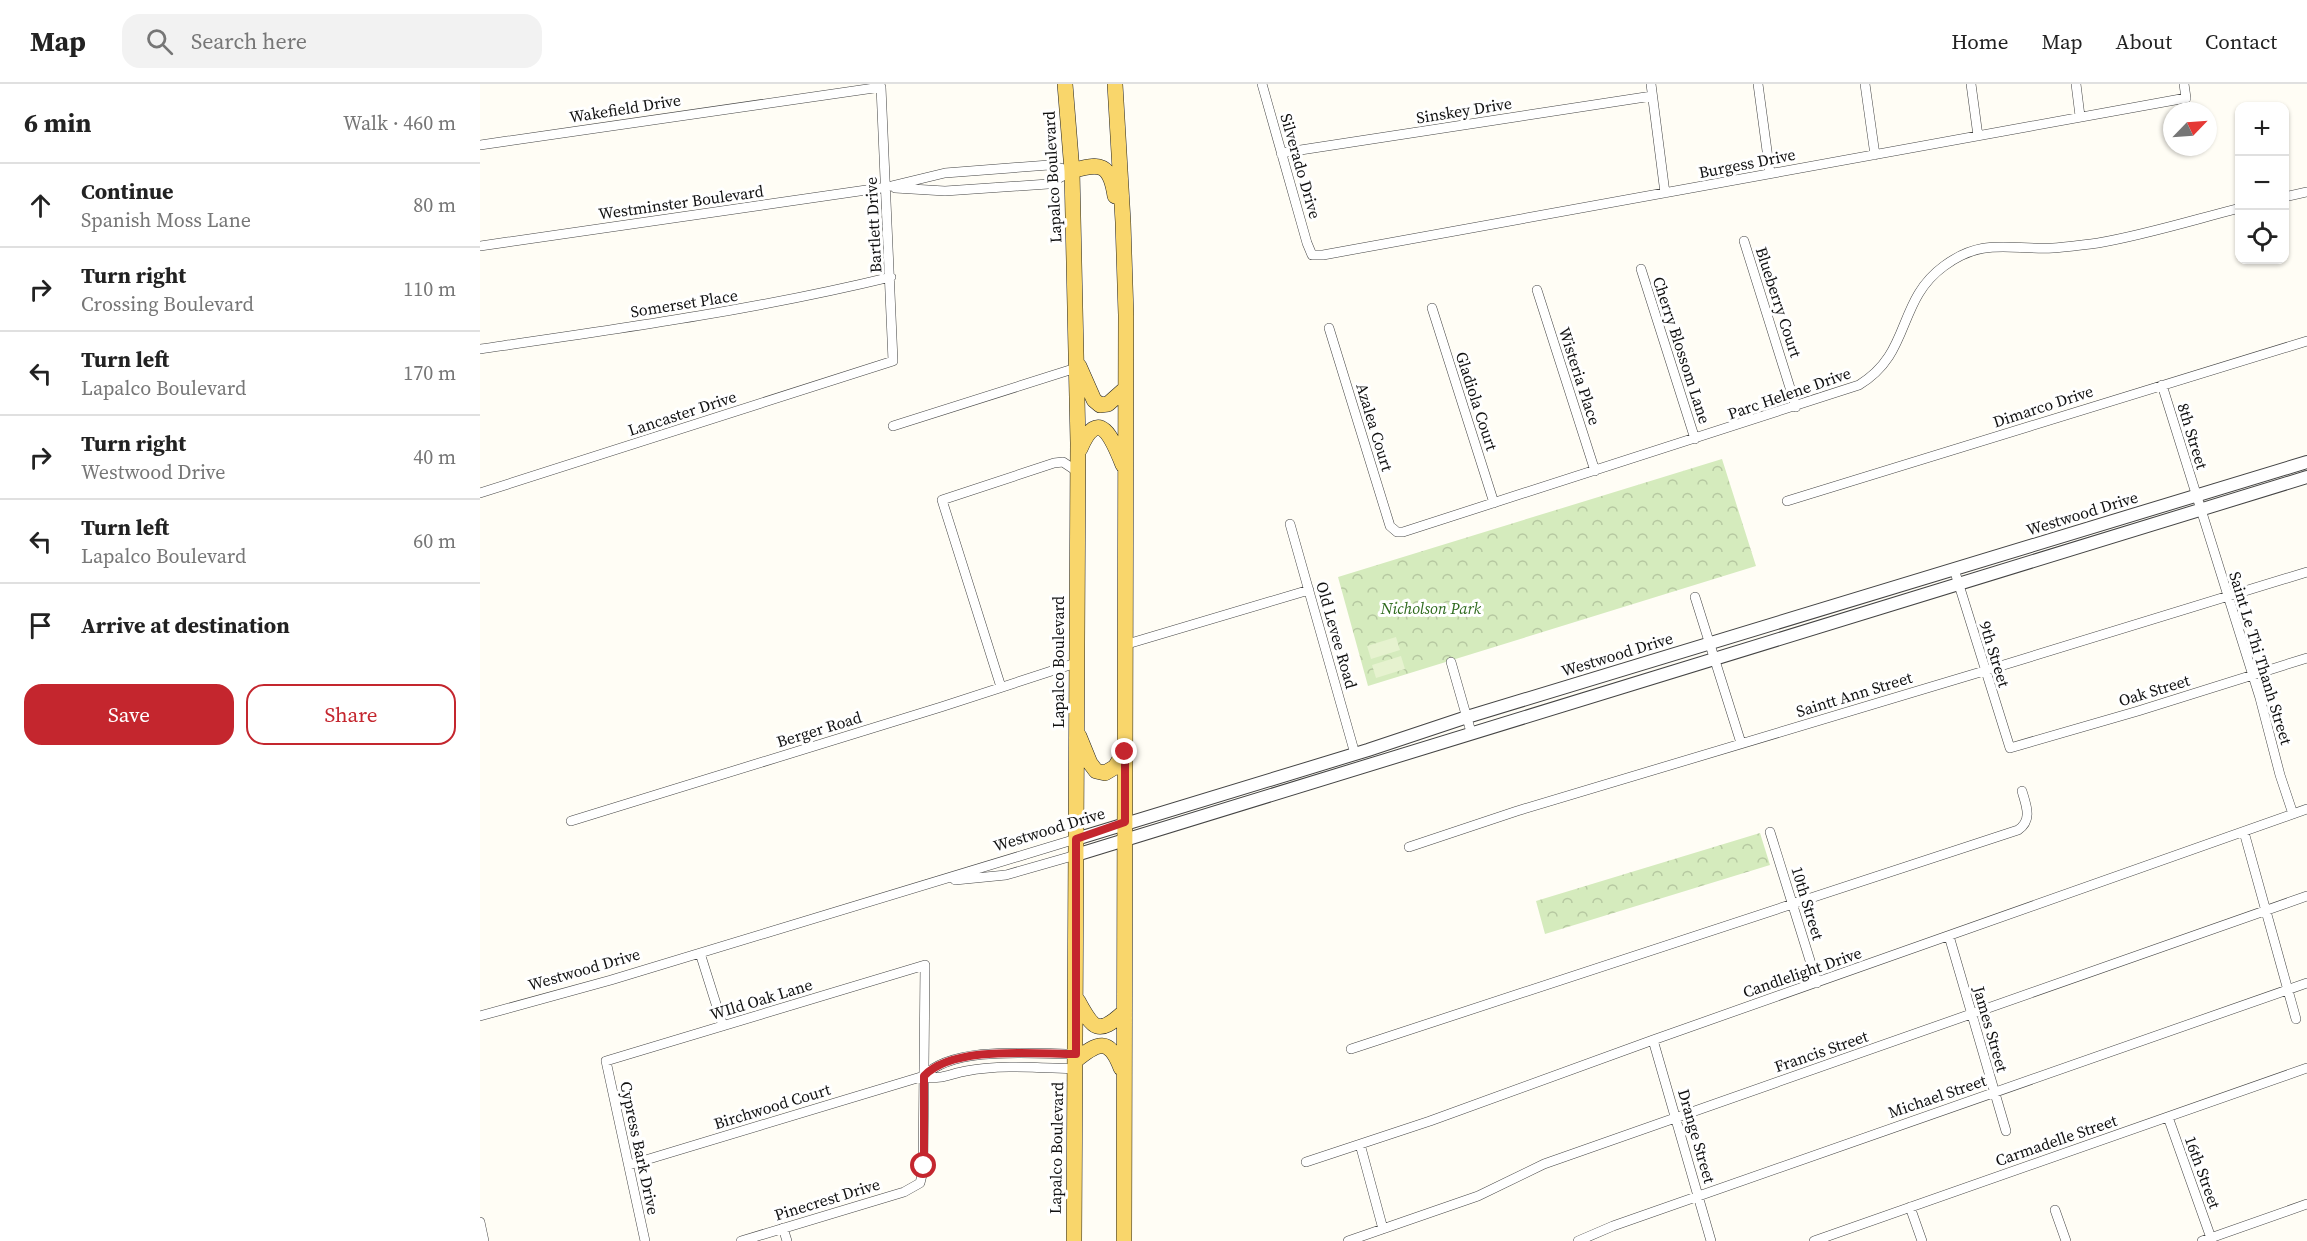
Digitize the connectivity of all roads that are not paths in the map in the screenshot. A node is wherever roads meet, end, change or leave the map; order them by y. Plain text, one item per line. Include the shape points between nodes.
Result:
1 (1065, 84) edge
2 (1115, 84) edge
3 (1262, 84) edge
4 (1651, 84) edge
5 (1758, 84) edge
6 (1865, 84) edge
7 (1971, 84) edge
8 (2076, 84) edge
9 (2184, 84) edge
10 (881, 87) joint
11 (1652, 96) junction
12 (2080, 116) junction
13 (1978, 136) junction
14 (480, 145) edge
15 (1281, 153) junction
16 (1875, 155) junction
17 (1072, 171) junction
18 (1770, 173) junction
19 (887, 187) junction
20 (2307, 192) edge
21 (1665, 193) junction
22 (2289, 196) edge
23 (2235, 209) edge
24 (1744, 241) dead end
25 (480, 246) edge
26 (1312, 255) joint
27 (1123, 256) junction
28 (1641, 269) dead end
29 (891, 277) junction
30 (1537, 290) dead end
31 (1432, 308) dead end
32 (1329, 328) dead end
33 (2307, 340) edge
34 (480, 348) edge
35 (893, 361) joint
36 (1076, 363) junction
37 (2162, 385) junction
38 (1126, 388) junction
39 (1796, 407) junction
40 (893, 426) dead end
41 (1695, 439) junction
42 (1078, 452) junction
43 (2307, 462) edge
44 (1125, 470) junction
45 (1595, 471) junction
46 (1078, 472) junction
47 (2307, 477) edge
48 (480, 493) edge
49 (2196, 495) junction
50 (1787, 501) dead end
51 (1494, 503) junction
52 (2200, 510) junction
53 (1290, 524) dead end
54 (1397, 532) joint
55 (1953, 569) junction
56 (2307, 572) edge
57 (1958, 584) junction
58 (1309, 590) junction
59 (2228, 596) junction
60 (1695, 597) dead end
61 (1710, 643) junction
62 (1125, 645) junction
63 (1715, 658) junction
64 (2307, 658) edge
65 (1451, 662) dead end
66 (1076, 663) junction
67 (1984, 671) junction
68 (2253, 675) junction
69 (1000, 687) junction
70 (1467, 717) junction
71 (1076, 728) junction
72 (1471, 732) junction
73 (1741, 743) junction
74 (2010, 748) joint
75 (1125, 752) junction
76 (1355, 754) junction
77 (2022, 791) dead end
78 (2307, 809) edge
79 (2293, 814) junction
80 (571, 821) dead end
81 (1125, 822) junction
82 (1770, 832) dead end
83 (2244, 832) junction
84 (1126, 840) junction
85 (1076, 847) junction
86 (1409, 847) dead end
87 (938, 881) junction
88 (2307, 896) edge
89 (1791, 903) junction
90 (2266, 911) junction
91 (1949, 936) junction
92 (700, 953) junction
93 (2307, 982) edge
94 (1817, 983) junction
95 (2288, 989) junction
96 (1076, 999) junction
97 (1124, 1012) junction
98 (1971, 1014) junction
99 (480, 1016) edge
100 (2296, 1019) dead end
101 (723, 1026) junction
102 (1653, 1040) junction
103 (1351, 1049) dead end
104 (606, 1061) joint
105 (1075, 1061) junction
106 (2307, 1068) edge
107 (1124, 1074) junction
108 (924, 1076) junction
109 (1994, 1092) junction
110 (2168, 1117) junction
111 (1676, 1118) junction
112 (2006, 1131) dead end
113 (1360, 1144) junction
114 (1306, 1162) dead end
115 (629, 1165) junction
116 (1698, 1196) junction
117 (2307, 1204) edge
118 (1910, 1208) junction
119 (2055, 1210) dead end
120 (480, 1222) edge
121 (783, 1228) junction
122 (1383, 1228) junction
123 (2206, 1239) edge
124 (484, 1241) edge
125 (645, 1241) edge
126 (741, 1241) edge
127 (787, 1241) edge
128 (1074, 1241) edge
129 (1124, 1241) edge
130 (1348, 1241) edge
131 (1578, 1241) edge
132 (1711, 1241) edge
133 (1814, 1241) edge
134 (1922, 1241) edge
135 (2066, 1241) edge

1 - 17 main road, Lapalco Boulevard
2 - 27 main road
3 - 15 street, Silverado Drive
4 - 11 street
5 - 18 street
6 - 16 street
7 - 13 street
8 - 12 street
9 - 12 street, Burgess Drive via 2186,98
10 - 14 street, Wakefield Drive
10 - 19 street, Bartlett Drive
11 - 15 street, Sinskey Drive
11 - 21 street
12 - 13 street, Burgess Drive
13 - 16 street, Burgess Drive
15 - 26 street, Silverado Drive
16 - 18 street, Burgess Drive
17 - 19 street, Westminster Boulevard via 1049,165 945,173
17 - 19 street, Westminster Boulevard via 1048,184 945,191
17 - 27 main road via 1097,165 1110,177
17 - 36 main road, Lapalco Boulevard
18 - 21 street, Burgess Drive
19 - 25 street, Westminster Boulevard
19 - 29 street, Bartlett Drive
20 - 22 street
21 - 26 street, Burgess Drive
23 - 39 street, Parc Helene Drive via 2100,242 2053,248 1999,245 1964,255 1944,266 1922,287 1895,349 1873,377 1848,390
24 - 39 street, Blueberry Court
27 - 38 main road
28 - 41 street, Cherry Blossom Lane
29 - 34 street, Somerset Place via 681,320
29 - 35 street, Bartlett Drive
30 - 45 street, Wisteria Place
31 - 51 street, Gladiola Court
32 - 54 street, Azalea Court via 1390,526
33 - 37 street, Dimarco Drive
35 - 48 street, Lancaster Drive
36 - 38 main road via 1100,405 1108,404
36 - 40 street
36 - 42 main road, Lapalco Boulevard
37 - 49 street, 8th Street
37 - 50 street, Dimarco Drive
38 - 44 main road
39 - 41 street, Parc Helene Drive
41 - 45 street, Parc Helene Drive
42 - 44 main road via 1091,429 1105,429
42 - 46 main road, Lapalco Boulevard
43 - 49 street, Westwood Drive
44 - 62 main road
45 - 51 street, Parc Helene Drive
46 - 66 main road, Lapalco Boulevard
46 - 69 street via 1063,462 1054,463 942,500
47 - 52 street, Westwood Drive
49 - 52 street, 8th Street
49 - 55 street, Westwood Drive
51 - 54 street, Parc Helene Drive
52 - 57 street, Westwood Drive
52 - 59 street, Saint Le Thi Thanh Street
53 - 58 street, Old Levee Road
55 - 57 street, 9th Street
55 - 61 street, Westwood Drive
56 - 59 street, Saintt Ann Street
57 - 63 street, Westwood Drive
57 - 67 street, 9th Street
58 - 62 street
58 - 76 street, Old Levee Road
59 - 67 street, Saintt Ann Street
59 - 68 street, Saint Le Thi Thanh Street
60 - 61 street
61 - 63 street
61 - 70 street, Westwood Drive
62 - 75 main road
63 - 72 street, Westwood Drive
63 - 73 street
64 - 68 street, Oak Street
65 - 70 street
66 - 69 street, Berger Road
66 - 71 main road, Lapalco Boulevard
67 - 73 street, Saintt Ann Street
67 - 74 street, 9th Street
68 - 74 street, Oak Street
68 - 79 street, Saint Le Thi Thanh Street
69 - 80 street, Berger Road
70 - 72 street
70 - 76 street, Westwood Drive
71 - 75 main road via 1096,771 1106,773
71 - 85 main road, Lapalco Boulevard
72 - 84 street, Westwood Drive
73 - 86 street, Saintt Ann Street
75 - 81 main road
76 - 81 street, Westwood Drive
77 - 89 street via 2028,815 2018,830
78 - 79 street, Candlelight Drive
79 - 83 street, Candlelight Drive
81 - 84 main road
81 - 85 street, Westwood Drive
82 - 89 street, 10th Street
83 - 90 street
83 - 91 street, Candlelight Drive
84 - 85 street, Westwood Drive
84 - 97 main road
85 - 87 street, Westwood Drive
85 - 87 street, Westwood Drive via 1006,875
85 - 96 main road, Lapalco Boulevard
87 - 92 street, Westwood Drive
88 - 90 street, Francis Street
89 - 94 street, 10th Street
89 - 103 street
90 - 95 street
90 - 98 street, Francis Street
91 - 94 street, Candlelight Drive
91 - 98 street, James Street
92 - 99 street, Westwood Drive
92 - 101 street
93 - 95 street, Michael Street
94 - 102 street, Candlelight Drive
95 - 100 street
95 - 109 street, Michael Street
96 - 97 main road via 1089,1023 1100,1027 1111,1024
96 - 105 main road, Lapalco Boulevard
97 - 107 main road
98 - 109 street, James Street
98 - 111 street, Francis Street
101 - 104 street, WIld Oak Lane
101 - 108 street, WIld Oak Lane via 925,965
102 - 111 street, Drange Street
102 - 113 street, Candlelight Drive
104 - 115 street, Cypress Bark Drive
105 - 107 main road via 1092,1047 1103,1045 1116,1055
105 - 108 street via 985,1068 937,1078
105 - 108 street via 969,1056 937,1065
105 - 128 main road, Lapalco Boulevard
106 - 110 street, Carmadelle Street
107 - 129 main road
108 - 115 street, Birchwood Court
108 - 121 street, Pinecrest Drive via 920,1183 904,1192
109 - 112 street, James Street
109 - 116 street, Michael Street
110 - 118 street, Carmadelle Street
110 - 123 street, 16th Street
111 - 116 street, Drange Street
111 - 122 street, Francis Street via 1544,1164 1492,1190
113 - 114 street, Candlelight Drive
113 - 122 street
115 - 125 street, Cypress Bark Drive
116 - 131 street, Michael Street
116 - 132 street, Drange Street
117 - 123 street
118 - 133 street, Carmadelle Street
118 - 134 street
119 - 135 street
120 - 124 street
121 - 126 street, Pinecrest Drive
121 - 127 street
122 - 130 street, Francis Street

